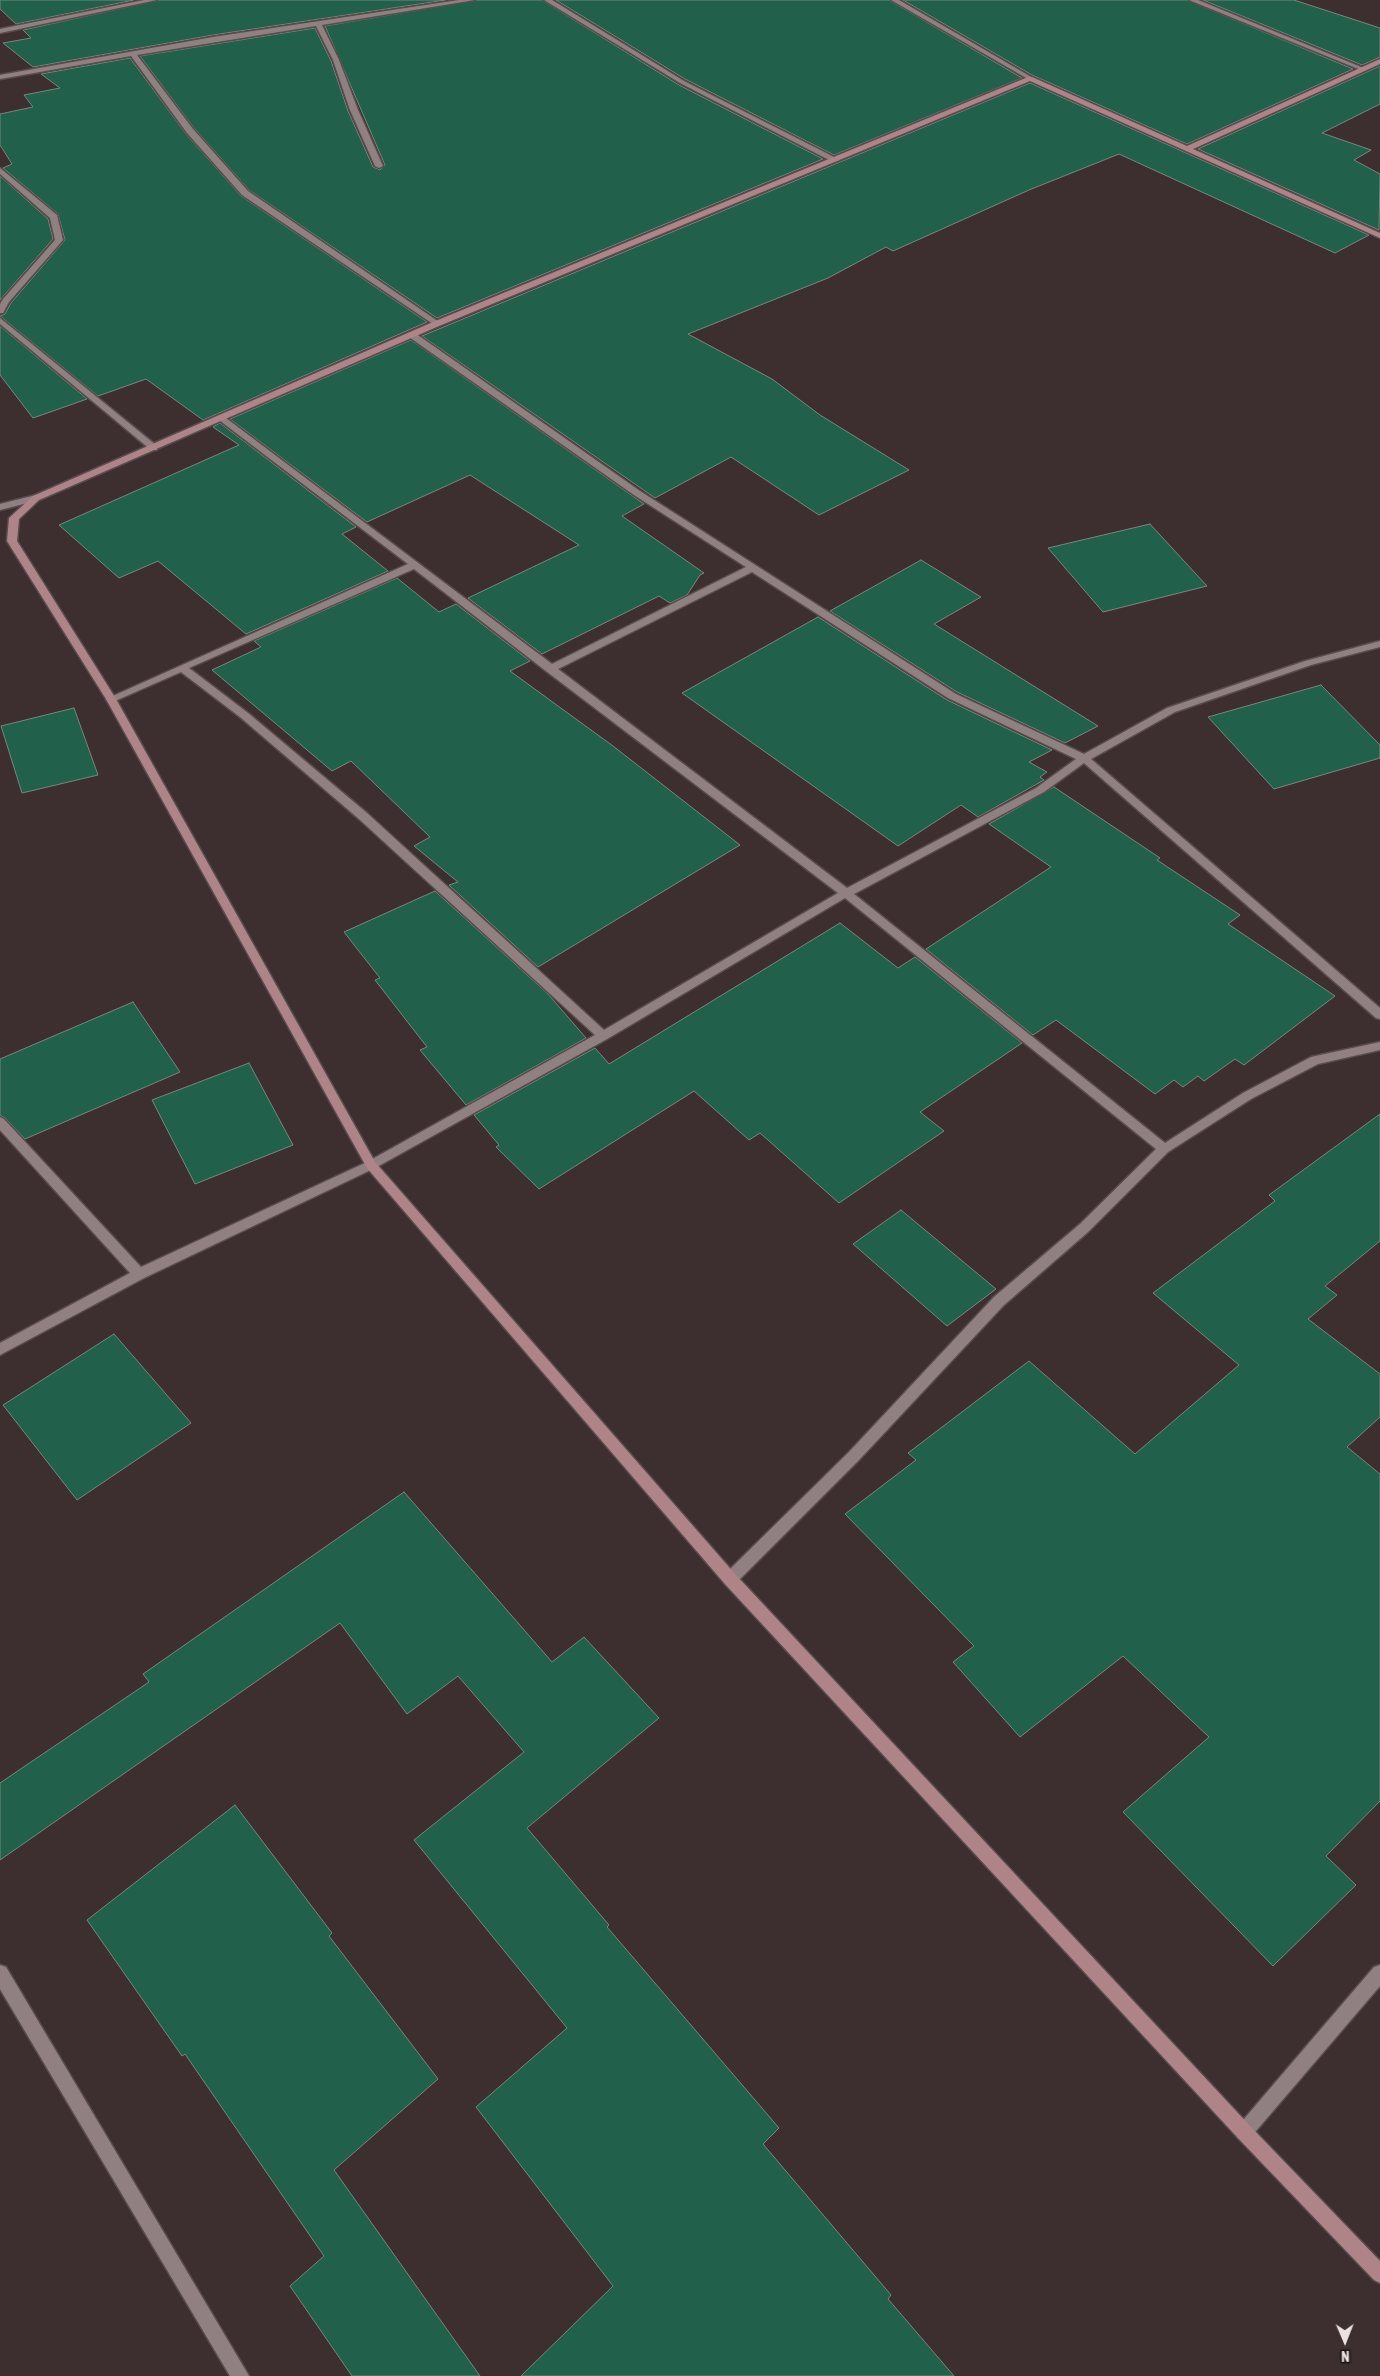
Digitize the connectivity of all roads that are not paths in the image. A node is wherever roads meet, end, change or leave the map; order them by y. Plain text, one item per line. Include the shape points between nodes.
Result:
1 (154, 0) edge
2 (472, 0) edge
3 (547, 0) edge
4 (894, 0) edge
5 (1192, 0) edge
6 (318, 23) junction
7 (0, 31) edge
8 (133, 53) junction
9 (1380, 61) edge
10 (1363, 68) junction
11 (0, 77) edge
12 (1030, 78) junction
13 (1187, 149) junction
14 (836, 160) junction
15 (379, 166) dead end
16 (0, 170) edge
17 (1380, 236) edge
18 (0, 311) edge
19 (0, 320) edge
20 (436, 324) junction
21 (412, 335) junction
22 (222, 418) junction
23 (154, 448) junction
24 (36, 498) junction
25 (0, 507) edge
26 (414, 565) junction
27 (752, 568) junction
28 (1380, 644) edge
29 (183, 668) junction
30 (550, 669) junction
31 (111, 699) junction
32 (1084, 758) junction
33 (846, 893) junction
34 (1380, 1015) edge
35 (603, 1036) junction
36 (1380, 1046) edge
37 (0, 1122) edge
38 (1164, 1149) junction
39 (371, 1166) junction
40 (139, 1274) junction
41 (0, 1349) edge
42 (730, 1579) junction
43 (0, 1973) edge
44 (1380, 1973) edge
45 (1244, 2132) junction
46 (1380, 2274) edge
47 (240, 2376) edge

1 - 7 street
2 - 6 street
3 - 14 street via 682,82
4 - 12 street
5 - 10 street
6 - 8 street
6 - 15 street
8 - 11 street
8 - 20 street via 184,123 245,193
9 - 10 street
10 - 13 street
12 - 13 street
12 - 14 street
13 - 17 street
14 - 20 street
16 - 18 street via 54,217 59,240
19 - 23 street
20 - 21 street
21 - 22 street
21 - 27 street via 637,494
22 - 23 street
22 - 26 street
23 - 24 street
24 - 25 street
24 - 31 street via 14,518 12,540
26 - 29 street
26 - 30 street
27 - 30 street
27 - 32 street via 952,696
28 - 32 street via 1308,663 1171,710
29 - 31 street
29 - 35 street via 363,816
30 - 33 street
31 - 39 street
32 - 33 street via 1040,790
32 - 34 street
33 - 35 street
33 - 38 street
35 - 39 street
36 - 38 street via 1315,1060 1247,1096
37 - 40 street
38 - 42 street via 1084,1228 999,1301 854,1456
39 - 40 street
39 - 42 street
40 - 41 street
42 - 45 street
43 - 47 street
44 - 45 street
45 - 46 street

